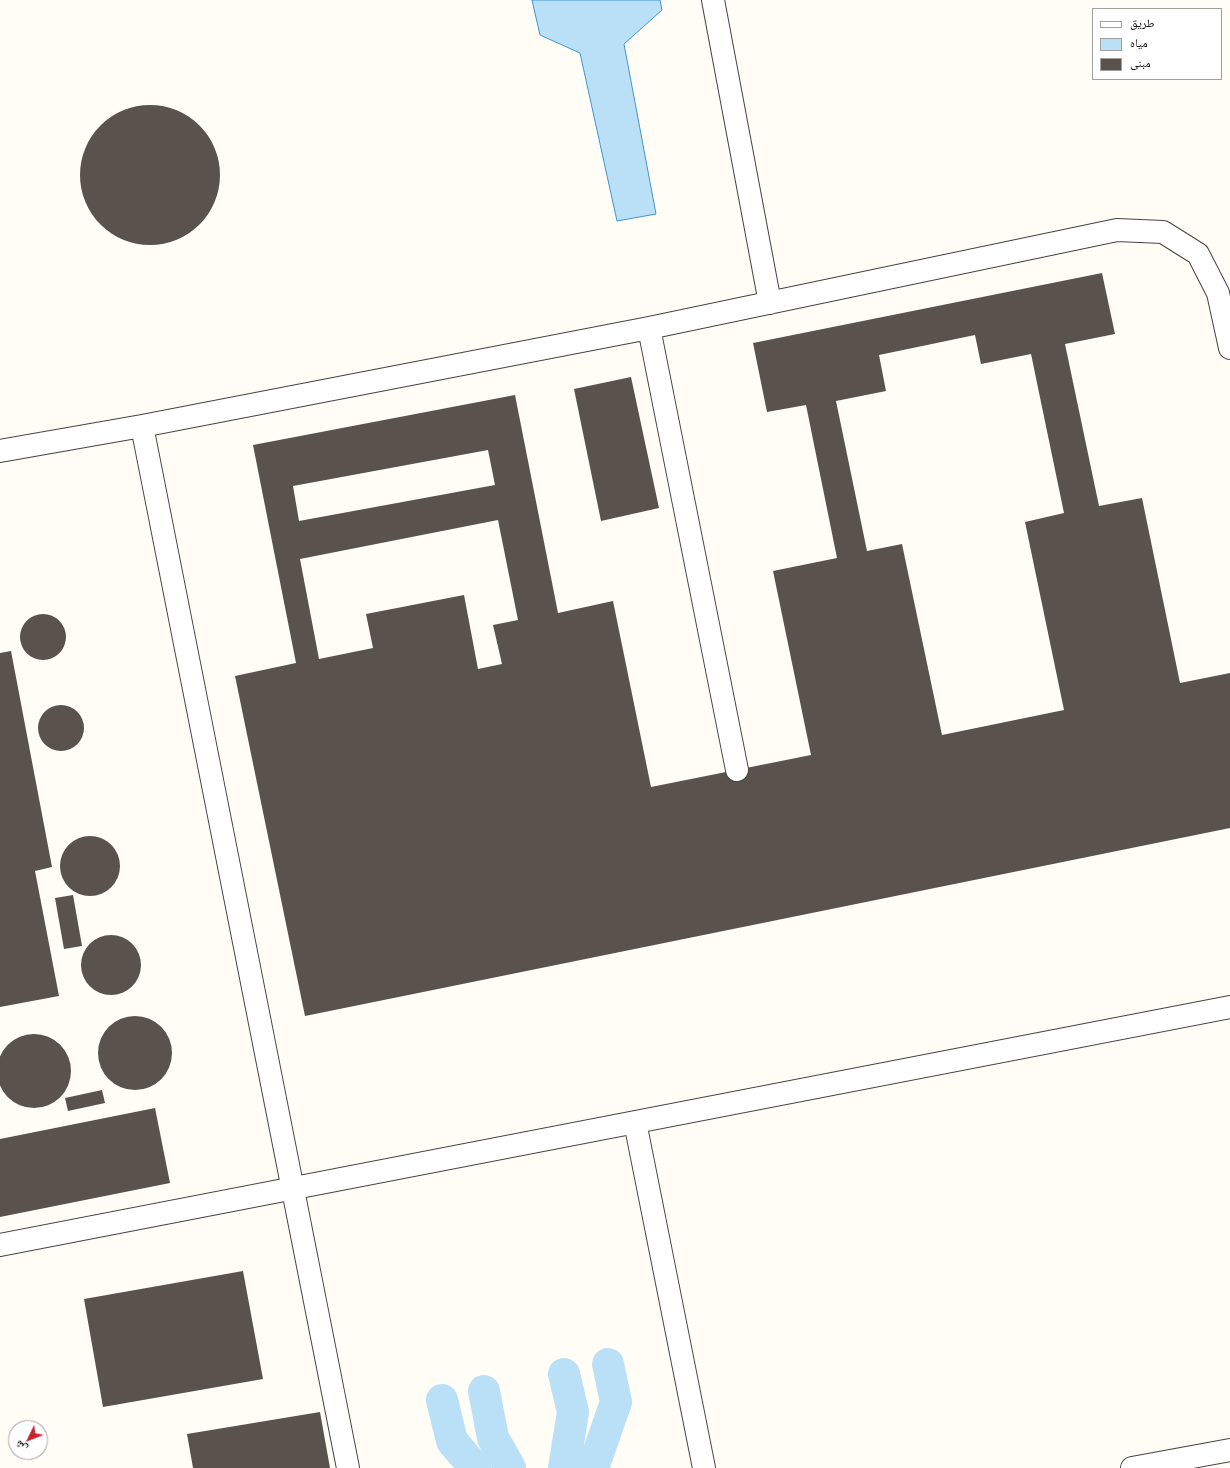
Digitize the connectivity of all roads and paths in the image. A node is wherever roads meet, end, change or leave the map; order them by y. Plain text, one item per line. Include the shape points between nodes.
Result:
1 (714, 0) edge
2 (1224, 292) edge
3 (770, 303) junction
4 (649, 328) junction
5 (1230, 348) edge
6 (142, 426) junction
7 (0, 451) edge
8 (737, 770) dead end
9 (1230, 1007) edge
10 (635, 1122) junction
11 (292, 1188) junction
12 (0, 1245) edge
13 (1230, 1450) edge
14 (348, 1468) edge
15 (704, 1468) edge
16 (1132, 1468) edge

1 - 3 lane
2 - 3 lane via 1198,254 1163,232 1117,230
2 - 5 lane
3 - 4 lane
4 - 6 lane
4 - 8 lane
6 - 7 lane
6 - 11 lane
9 - 10 lane
10 - 11 lane
10 - 15 lane
11 - 12 lane
11 - 14 lane
13 - 16 lane

